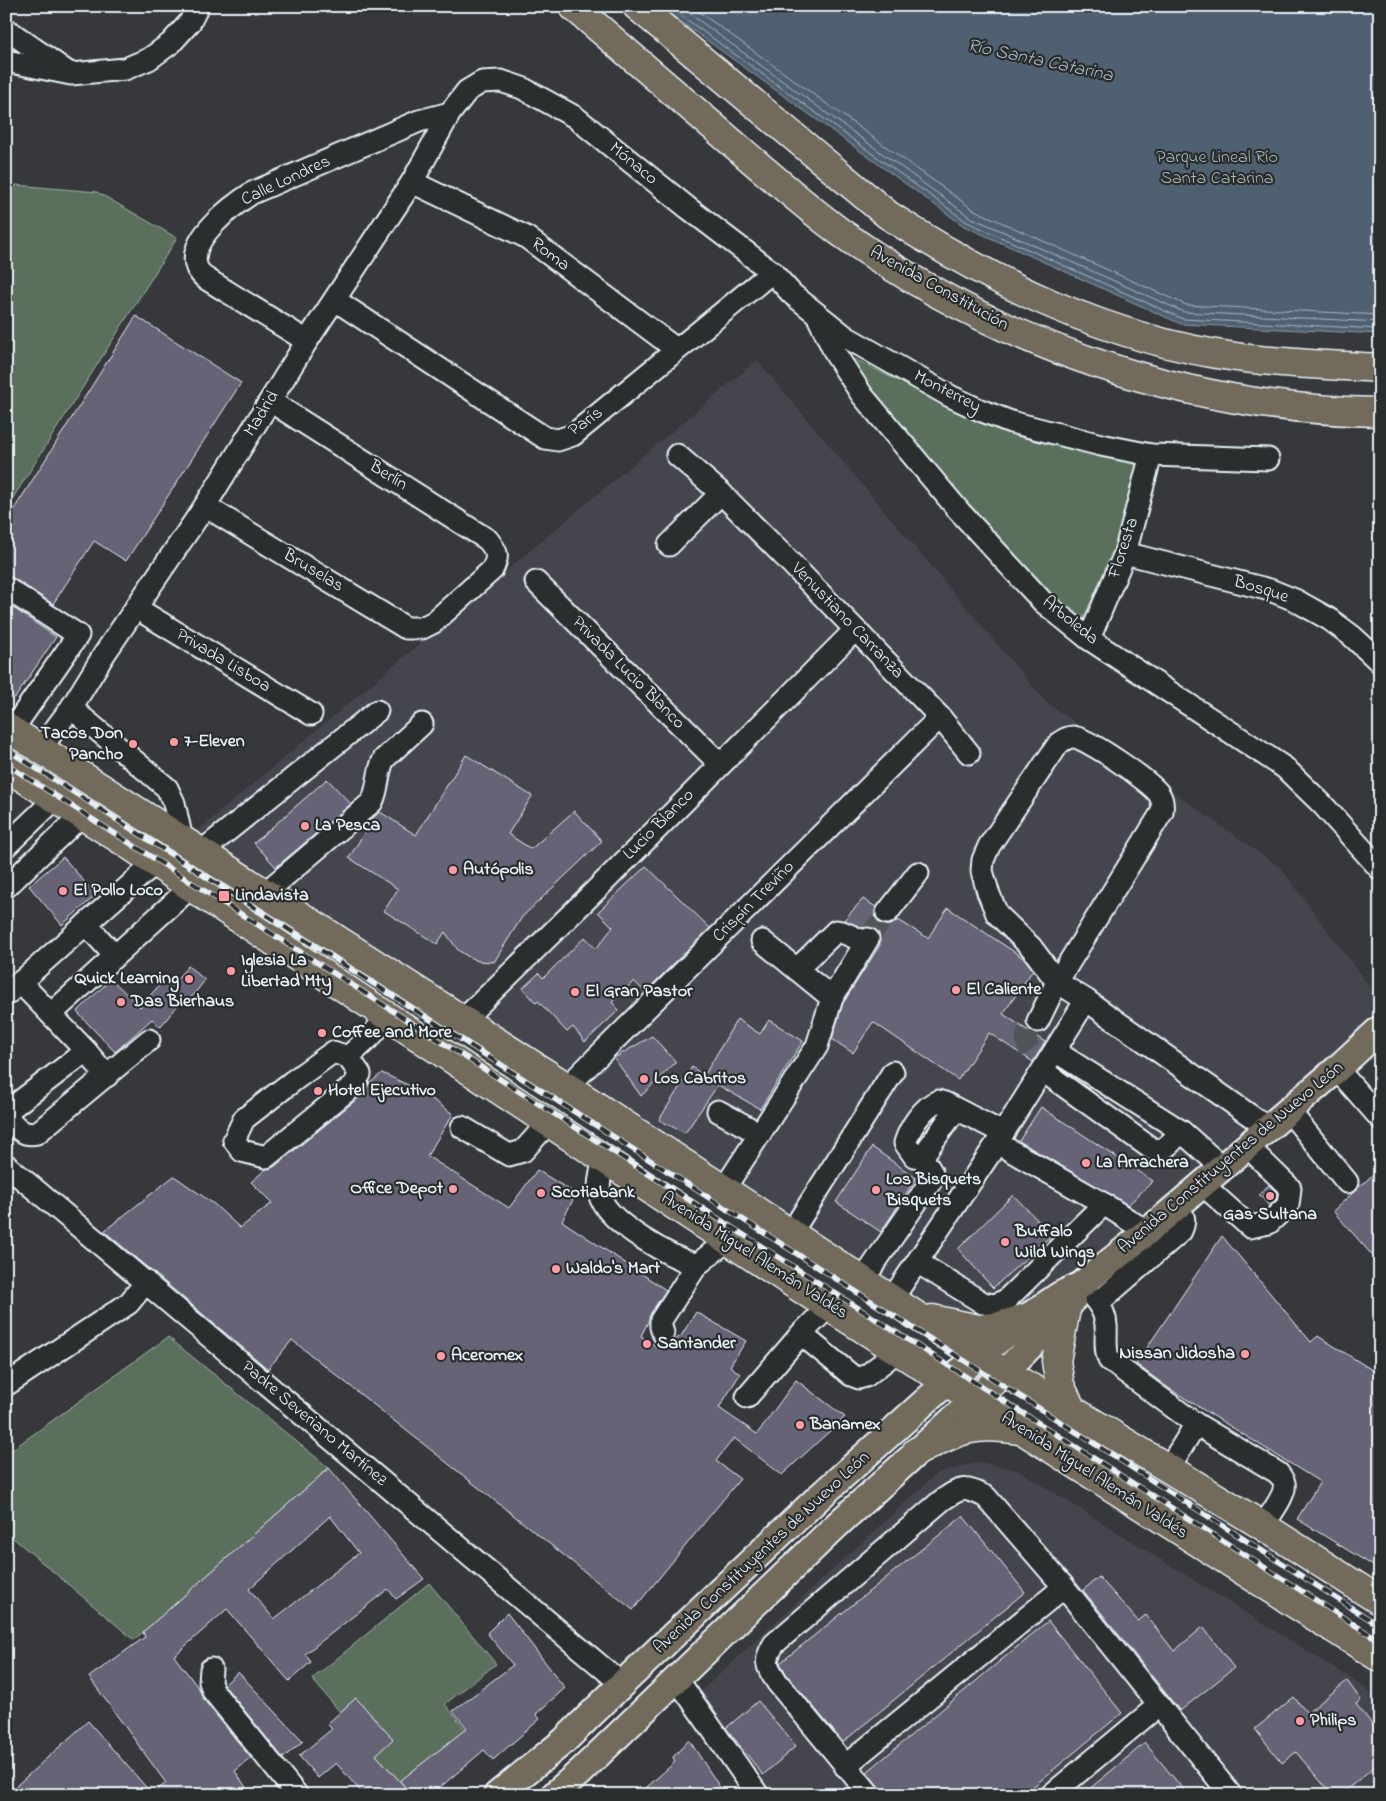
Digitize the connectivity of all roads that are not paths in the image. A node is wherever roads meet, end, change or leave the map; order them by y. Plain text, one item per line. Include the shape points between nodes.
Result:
1 (198, 6) edge
2 (573, 6) edge
3 (637, 6) edge
4 (6, 28) edge
5 (6, 61) edge
6 (71, 74) junction
7 (482, 82) joint
8 (450, 113) junction
9 (412, 182) junction
10 (772, 272) junction
11 (335, 300) junction
12 (817, 315) junction
13 (307, 341) junction
14 (676, 349) junction
15 (1380, 368) edge
16 (270, 401) junction
17 (1380, 412) edge
18 (677, 455) dead end
19 (1151, 455) junction
20 (1268, 459) dead end
21 (721, 493) junction
22 (205, 506) junction
23 (668, 545) dead end
24 (1125, 553) junction
25 (536, 582) dead end
26 (6, 588) edge
27 (136, 608) junction
28 (422, 628) joint
29 (855, 630) junction
30 (1089, 639) junction
31 (1380, 662) edge
32 (71, 708) junction
33 (377, 711) dead end
34 (311, 714) dead end
35 (940, 717) junction
36 (422, 724) dead end
37 (8, 736) edge
38 (40, 749) junction
39 (969, 753) dead end
40 (720, 764) junction
41 (6, 767) edge
42 (56, 798) junction
43 (82, 815) junction
44 (126, 843) junction
45 (6, 846) edge
46 (192, 846) junction
47 (155, 863) junction
48 (1380, 869) edge
49 (918, 873) dead end
50 (6, 887) edge
51 (191, 887) junction
52 (266, 892) junction
53 (887, 913) tunnel mouth
54 (86, 924) junction
55 (762, 942) dead end
56 (115, 956) junction
57 (797, 969) junction
58 (1057, 982) junction
59 (13, 989) edge
60 (832, 998) junction
61 (1086, 1000) junction
62 (51, 1014) junction
63 (388, 1016) junction
64 (462, 1020) junction
65 (1380, 1029) edge
66 (1066, 1031) junction
67 (149, 1040) dead end
68 (86, 1051) junction
69 (348, 1057) junction
70 (1046, 1060) junction
71 (1337, 1069) junction
72 (893, 1072) dead end
73 (107, 1076) junction
74 (45, 1082) junction
75 (567, 1087) junction
76 (66, 1109) junction
77 (718, 1111) dead end
78 (1289, 1111) junction
79 (6, 1112) edge
80 (6, 1116) edge
81 (1380, 1118) edge
82 (549, 1122) junction
83 (462, 1127) dead end
84 (1268, 1128) junction
85 (1181, 1131) junction
86 (760, 1134) junction
87 (1000, 1138) junction
88 (1247, 1146) junction
89 (604, 1157) junction
90 (6, 1165) edge
91 (1223, 1168) junction
92 (1347, 1182) dead end
93 (1203, 1185) junction
94 (724, 1189) junction
95 (1104, 1204) junction
96 (1177, 1207) junction
97 (1147, 1232) junction
98 (791, 1233) junction
99 (728, 1239) junction
100 (917, 1262) junction
101 (697, 1265) junction
102 (863, 1280) junction
103 (146, 1282) junction
104 (1089, 1294) junction
105 (892, 1299) junction
106 (829, 1306) junction
107 (1066, 1309) junction
108 (917, 1316) junction
109 (1026, 1318) junction
110 (663, 1333) dead end
111 (801, 1334) junction
112 (899, 1350) junction
113 (979, 1357) junction
114 (1004, 1373) junction
115 (948, 1382) junction
116 (6, 1385) edge
117 (748, 1397) dead end
118 (974, 1399) junction
119 (1072, 1410) junction
120 (1196, 1424) junction
121 (1023, 1431) junction
122 (916, 1452) junction
123 (1168, 1469) junction
124 (1263, 1526) junction
125 (1064, 1587) junction
126 (1380, 1601) edge
127 (1380, 1658) edge
128 (211, 1670) dead end
129 (677, 1679) junction
130 (622, 1684) junction
131 (1160, 1705) junction
132 (845, 1766) junction
133 (297, 1795) edge
134 (497, 1795) edge
135 (554, 1795) edge
136 (758, 1795) edge
137 (870, 1795) edge
138 (1051, 1795) edge
139 (1231, 1795) edge

1 - 6 street via 190,22 171,43 149,59 125,69
2 - 17 highway, Avenida Constitución via 803,204 878,258 957,304 1083,359 1170,385 1277,405
3 - 15 highway, Avenida Constitución via 888,214 996,278 1073,312 1155,340 1235,357
4 - 6 street
5 - 6 street
7 - 8 street, Madrid via 467,91
7 - 10 street, Mónaco via 502,81 522,88 575,117
8 - 9 street, Madrid
8 - 13 street, Calle Londres via 419,122 252,193 232,207 202,238 196,264 205,278
9 - 11 street, Madrid
9 - 14 street, Roma via 526,237
10 - 12 street, Monterrey
10 - 14 street, París
11 - 13 street, Madrid
11 - 14 street, París via 545,438 558,440 573,435
12 - 19 street, Monterrey via 855,342 980,410 1011,422
12 - 30 street, Arboleda via 836,355 862,395 960,512 1043,602
13 - 16 street, Madrid
16 - 22 street, Madrid
16 - 28 street, Berlín via 488,540 495,550 497,558 492,570 434,622
18 - 21 street, Venustiano Carranza
19 - 20 street, Monterrey
19 - 24 street, Floresta
21 - 23 street
21 - 29 street, Venustiano Carranza
22 - 27 street, Madrid
22 - 28 street, Bruselas via 406,628
24 - 30 street, Floresta
24 - 31 street, Bosque via 1270,590 1295,600 1329,619
25 - 40 street, Privada Lucio Blanco
26 - 37 street via 78,635
27 - 32 street, Madrid
27 - 34 street, Privada Lisboa
29 - 35 street, Venustiano Carranza
29 - 40 street, Lucio Blanco
30 - 48 street, Arboleda via 1285,768
32 - 38 street, Madrid
32 - 46 street via 167,788
33 - 46 street
35 - 39 street, Venustiano Carranza
35 - 75 street, Crispín Treviño
36 - 52 street via 384,759 372,802
37 - 38 highway
38 - 44 highway via 48,771 58,782 99,811
38 - 46 highway
40 - 64 street, Lucio Blanco
41 - 42 highway, Avenida Miguel Alemán Valdés
42 - 43 highway, Avenida Miguel Alemán Valdés
42 - 45 street
43 - 44 highway, Avenida Miguel Alemán Valdés
43 - 50 street
44 - 47 highway, Avenida Miguel Alemán Valdés
46 - 52 highway
47 - 51 highway, Avenida Miguel Alemán Valdés
47 - 52 highway via 172,857 246,897
47 - 54 street
49 - 53 street
51 - 56 street
51 - 63 highway, Avenida Miguel Alemán Valdés
52 - 64 highway
54 - 56 street
54 - 59 street
55 - 57 street
56 - 62 street
57 - 60 street
57 - 60 street via 836,931 866,940
58 - 58 street via 1162,812 1163,805 1155,789 1138,776 1104,752 1073,737 1059,743 989,846 982,871 997,914 1031,948
58 - 61 street
58 - 66 street via 1033,1026 1052,1021
59 - 62 street
60 - 86 street via 817,1046
61 - 66 street
61 - 84 street
62 - 68 street
63 - 69 street
63 - 82 highway, Avenida Miguel Alemán Valdés
64 - 75 highway
65 - 71 main road, Avenida Constituyentes de Nuevo León
66 - 70 street
67 - 73 street
68 - 73 street
68 - 74 street
69 - 69 street via 333,1052 244,1119 234,1140 242,1151 266,1157 354,1085 360,1074
70 - 85 street
70 - 85 street via 1152,1149 1164,1148
70 - 87 street
71 - 78 main road, Avenida Constituyentes de Nuevo León
71 - 81 street
72 - 98 street
73 - 76 street
74 - 76 street
74 - 79 street
75 - 94 highway
76 - 80 street via 31,1135 24,1134
77 - 86 street
78 - 84 main road, Avenida Constituyentes de Nuevo León
78 - 92 street
82 - 83 street via 523,1152 509,1155
82 - 89 highway, Avenida Miguel Alemán Valdés
84 - 88 main road, Avenida Constituyentes de Nuevo León
85 - 91 street
86 - 94 street
87 - 95 street
87 - 100 street
87 - 102 street via 938,1101 926,1108 905,1143 914,1156 922,1157 932,1173 930,1180
88 - 91 main road, Avenida Constituyentes de Nuevo León
88 - 93 street via 1290,1188 1288,1205 1269,1223 1250,1227
89 - 99 highway, Avenida Miguel Alemán Valdés
89 - 101 street via 600,1198 610,1214 670,1255
90 - 103 street, Padre Severiano Martínez
91 - 93 main road, Avenida Constituyentes de Nuevo León
93 - 96 main road, Avenida Constituyentes de Nuevo León
94 - 98 highway
95 - 97 street
95 - 100 street via 1006,1300 995,1305 983,1303
96 - 97 main road, Avenida Constituyentes de Nuevo León
96 - 104 street via 1183,1214 1181,1231
97 - 104 main road, Avenida Constituyentes de Nuevo León
98 - 102 highway
99 - 101 street
99 - 106 highway, Avenida Miguel Alemán Valdés
100 - 105 street
101 - 110 street via 661,1320
102 - 105 highway
103 - 116 street via 129,1303
103 - 130 street, Padre Severiano Martínez
104 - 107 main road, Avenida Constituyentes de Nuevo León
104 - 109 main road, Avenida Constituyentes de Nuevo León via 1060,1295
104 - 120 street via 1103,1313 1105,1351 1109,1360
105 - 108 highway
106 - 111 street
106 - 112 highway, Avenida Miguel Alemán Valdés
107 - 114 main road, Avenida Constituyentes de Nuevo León
107 - 119 highway via 1056,1361 1060,1385
108 - 109 highway via 978,1329
108 - 113 highway
109 - 113 main road, Avenida Constituyentes de Nuevo León
111 - 112 street via 851,1376 859,1378
111 - 117 street
112 - 115 highway, Avenida Miguel Alemán Valdés
113 - 114 highway
113 - 115 main road, Avenida Constituyentes de Nuevo León
114 - 118 main road, Avenida Constituyentes de Nuevo León
114 - 119 highway
115 - 118 highway, Avenida Miguel Alemán Valdés
115 - 130 main road, Avenida Constituyentes de Nuevo León via 817,1499
118 - 121 highway, Avenida Miguel Alemán Valdés
118 - 122 main road, Avenida Constituyentes de Nuevo León
119 - 123 highway
120 - 123 street
120 - 124 street via 1278,1473 1284,1480 1283,1495
121 - 122 highway via 973,1427
121 - 127 highway, Avenida Miguel Alemán Valdés
122 - 129 main road, Avenida Constituyentes de Nuevo León
123 - 124 highway
124 - 126 highway
125 - 131 street
125 - 132 street
125 - 132 street via 986,1497 969,1488 954,1492 942,1501 774,1644 768,1655 768,1666 777,1682
128 - 133 street via 213,1691
129 - 135 main road, Avenida Constituyentes de Nuevo León
129 - 136 street
130 - 134 main road, Avenida Constituyentes de Nuevo León via 564,1741
131 - 138 street
131 - 139 street
132 - 137 street

